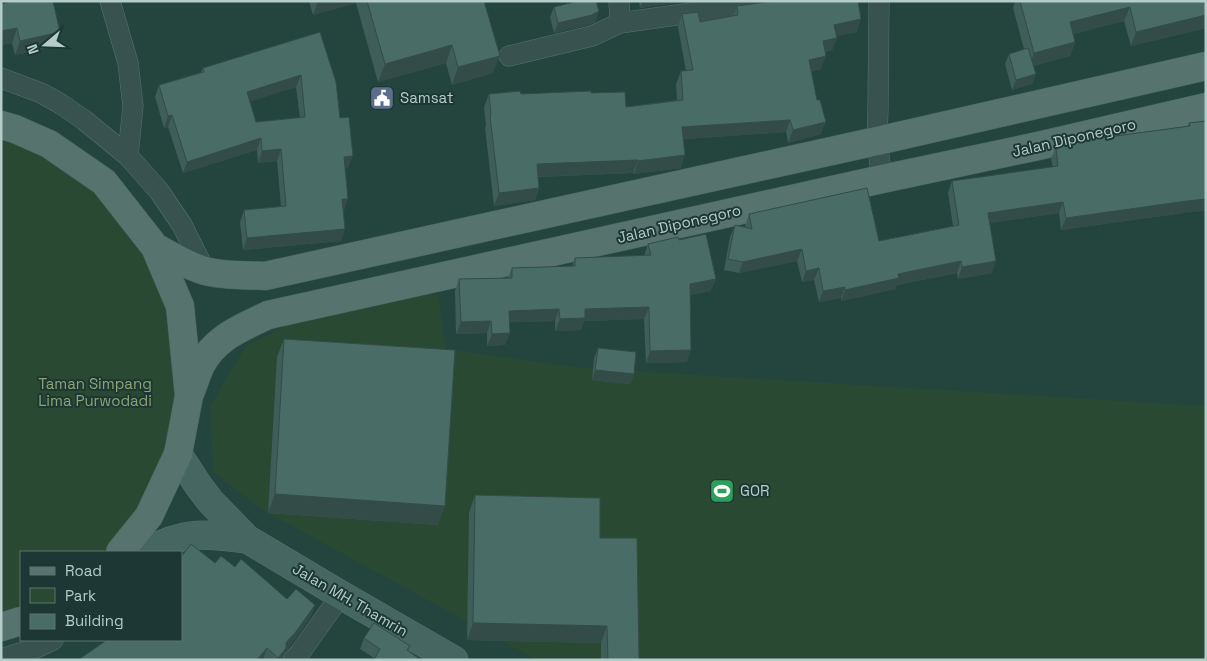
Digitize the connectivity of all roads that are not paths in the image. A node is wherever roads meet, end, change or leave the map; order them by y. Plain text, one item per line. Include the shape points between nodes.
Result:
1 (110, 1) edge
2 (619, 1) edge
3 (775, 1) edge
4 (879, 1) edge
5 (620, 23) junction
6 (509, 56) dead end
7 (1206, 66) edge
8 (1, 78) edge
9 (1206, 107) edge
10 (1, 125) edge
11 (877, 141) junction
12 (128, 156) junction
13 (882, 179) junction
14 (155, 247) junction
15 (205, 271) junction
16 (189, 396) junction
17 (178, 454) junction
18 (247, 539) junction
19 (154, 549) edge
20 (121, 551) edge
21 (341, 595) junction
22 (20, 622) edge
23 (1, 627) edge
24 (51, 641) edge
25 (1, 659) edge
26 (293, 660) edge
27 (454, 660) edge

1 - 12 street via 128,63 133,106
2 - 5 street
3 - 5 street
4 - 11 street
5 - 6 street via 592,36
7 - 11 main road
8 - 12 street via 61,104
9 - 13 main road, Jalan Diponegoro
10 - 14 main road via 50,144 104,182
11 - 13 street
11 - 15 main road via 265,276
12 - 15 street via 159,191 182,225
13 - 16 main road, Jalan Diponegoro via 268,315 217,342 201,365
14 - 15 main road
14 - 16 main road via 180,306
16 - 17 main road
17 - 18 main road via 211,502
17 - 20 main road via 150,516
18 - 19 main road via 186,536
18 - 21 main road, Jalan MH. Thamrin
21 - 26 street
21 - 27 main road, Jalan MH. Thamrin
22 - 23 main road
24 - 25 street

